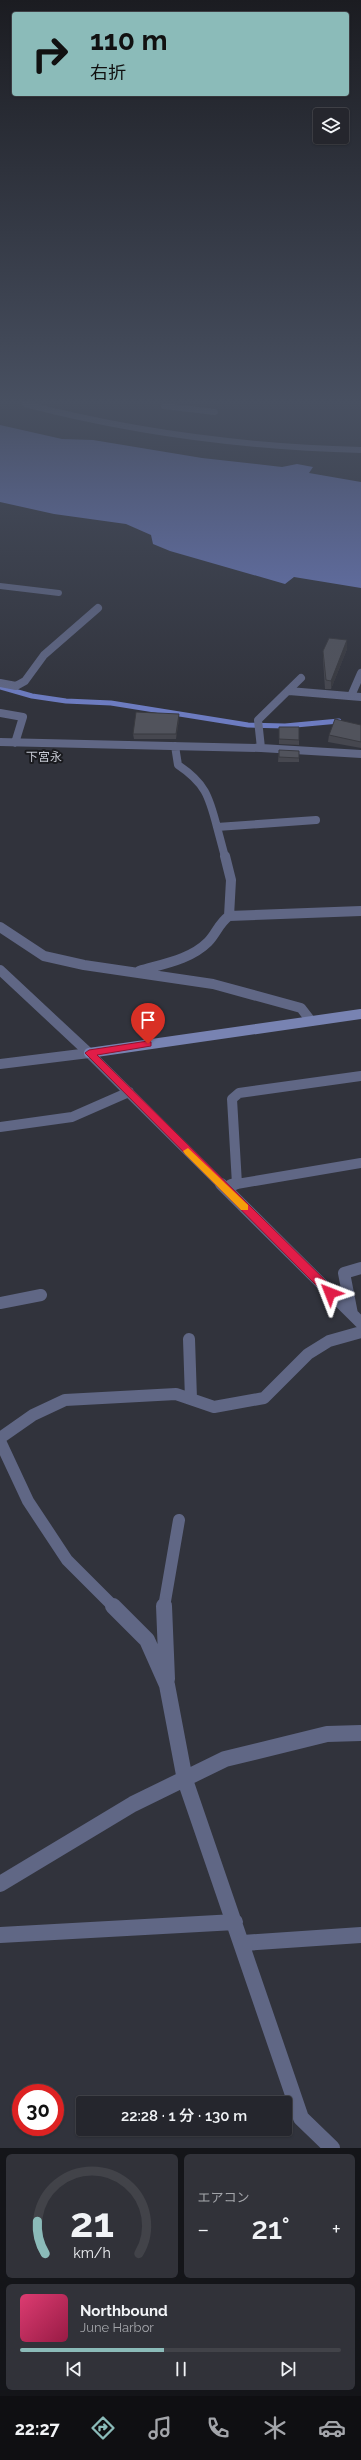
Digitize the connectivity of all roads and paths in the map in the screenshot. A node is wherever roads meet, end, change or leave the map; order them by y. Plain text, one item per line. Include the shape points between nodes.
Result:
1 (0, 586) edge
2 (59, 593) dead end
3 (98, 608) dead end
4 (361, 673) edge
5 (301, 678) dead end
6 (0, 683) edge
7 (289, 691) junction
8 (351, 696) junction
9 (361, 697) edge
10 (0, 713) edge
11 (0, 742) edge
12 (16, 743) junction
13 (175, 746) junction
14 (261, 748) junction
15 (361, 754) edge
16 (316, 820) dead end
17 (217, 827) junction
18 (361, 911) edge
19 (229, 916) junction
20 (0, 928) edge
21 (0, 970) edge
22 (136, 972) junction
23 (361, 1014) edge
24 (311, 1021) junction
25 (89, 1053) junction
26 (0, 1064) edge
27 (361, 1076) edge
28 (129, 1092) junction
29 (0, 1127) edge
30 (361, 1163) edge
31 (237, 1184) junction
32 (223, 1186) junction
33 (361, 1268) edge
34 (41, 1295) dead end
35 (0, 1303) edge
36 (352, 1314) junction
37 (361, 1323) edge
38 (361, 1332) edge
39 (189, 1339) dead end
40 (191, 1399) junction
41 (0, 1440) edge
42 (0, 1445) edge
43 (179, 1520) dead end
44 (167, 1686) junction
45 (361, 1733) edge
46 (185, 1780) junction
47 (0, 1884) edge
48 (235, 1922) junction
49 (0, 1935) edge
50 (361, 1935) edge
51 (243, 1943) junction
52 (332, 2148) edge

1 - 2 street
3 - 6 street via 44,655 25,681 16,686
4 - 8 street
5 - 7 street
7 - 8 street
7 - 14 street via 258,720
8 - 9 street
10 - 12 street via 23,717
11 - 12 street
12 - 13 street
13 - 14 street
13 - 17 street via 178,765 198,778 208,792
14 - 15 street
16 - 17 street
17 - 19 street via 231,880
18 - 19 street
19 - 22 street via 219,922 209,941 199,950
20 - 22 street via 44,956 84,965
21 - 25 street
22 - 24 street via 213,984 301,1008
23 - 24 street
24 - 25 street
25 - 26 street
25 - 28 street
27 - 31 street via 239,1093 232,1099
28 - 29 street via 72,1117
28 - 32 street
30 - 31 street
31 - 32 street
32 - 36 street
33 - 36 street via 344,1273
34 - 35 street
36 - 37 street
38 - 40 street via 330,1341 308,1354 264,1398 214,1407
39 - 40 street
40 - 41 street via 176,1394 65,1400 33,1415
41 - 42 street
42 - 44 street via 28,1501 67,1560 147,1640
43 - 44 street via 164,1608
44 - 46 street
45 - 46 street via 327,1734 225,1759
46 - 47 street via 133,1804
46 - 48 street
48 - 49 street
48 - 51 street
50 - 51 street
51 - 52 street via 301,2118

